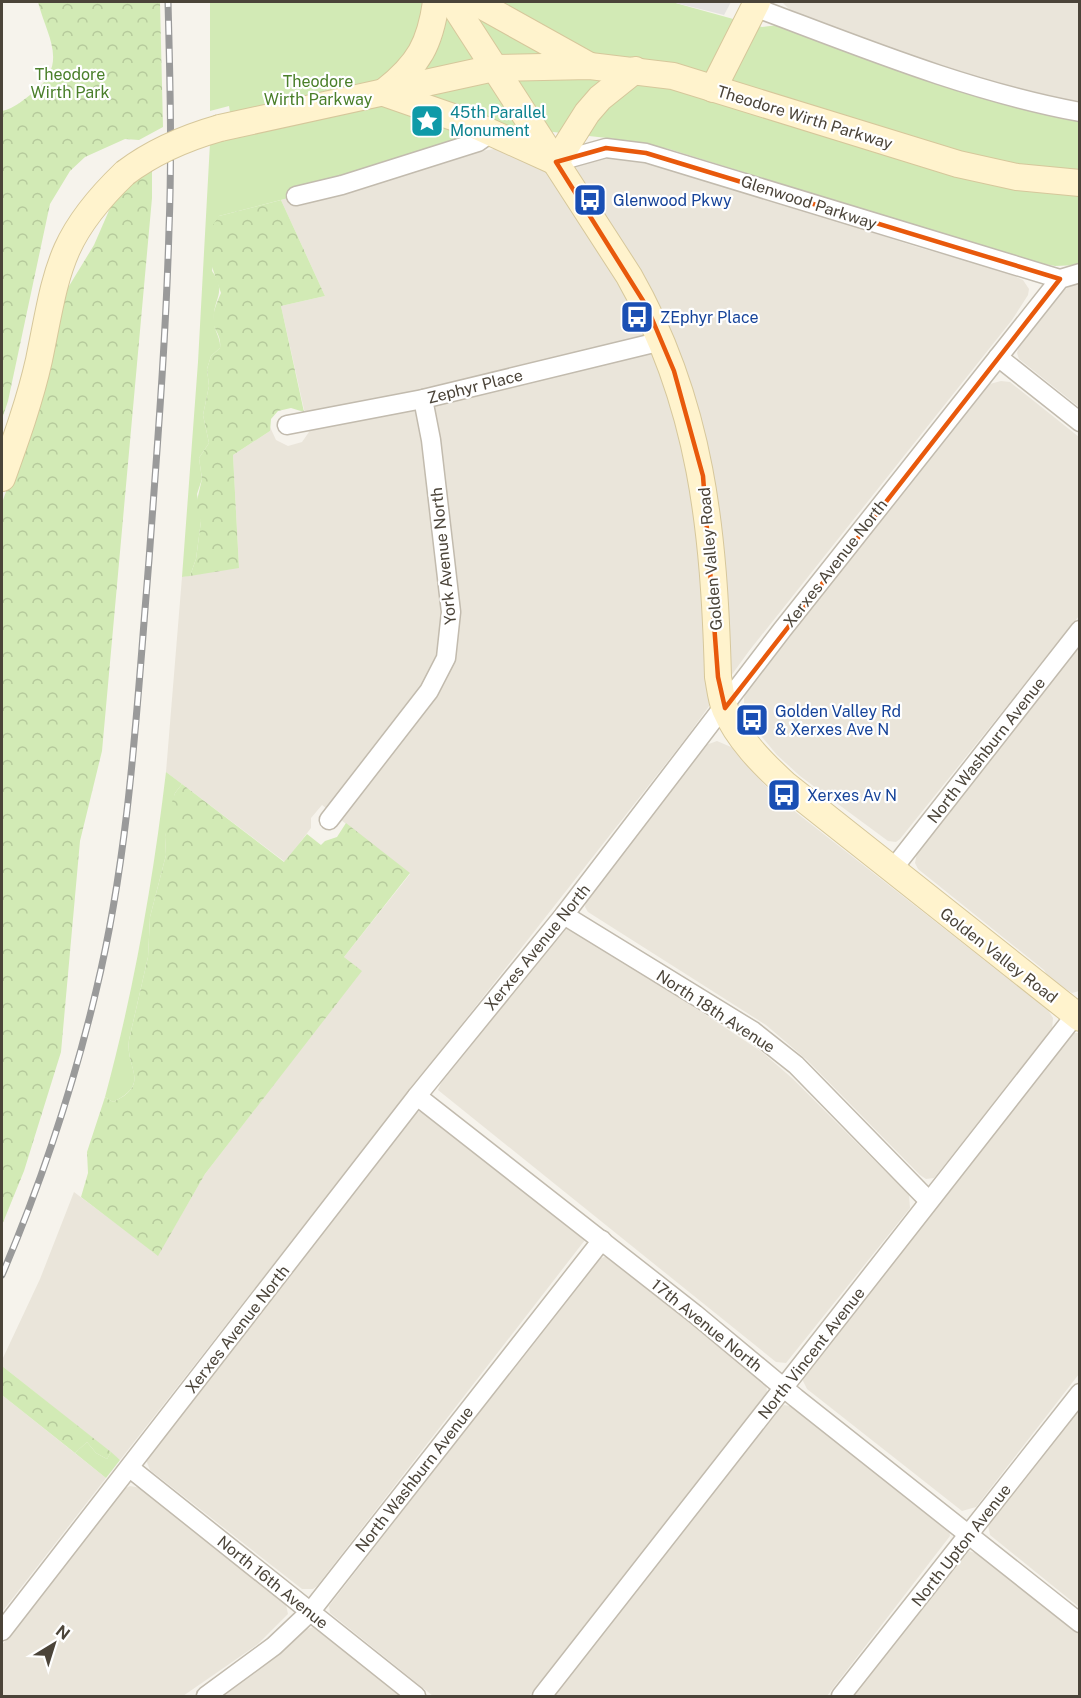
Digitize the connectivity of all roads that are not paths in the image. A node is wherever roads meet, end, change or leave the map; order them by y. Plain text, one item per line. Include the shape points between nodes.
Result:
1 (436, 2) edge
2 (452, 2) edge
3 (475, 2) edge
4 (755, 4) edge
5 (590, 66) junction
6 (494, 68) junction
7 (635, 70) junction
8 (713, 89) junction
9 (383, 93) junction
10 (1080, 112) edge
11 (492, 132) junction
12 (556, 162) junction
13 (1080, 183) edge
14 (296, 196) dead end
15 (1080, 273) edge
16 (1060, 279) junction
17 (662, 341) junction
18 (998, 357) junction
19 (423, 399) junction
20 (1080, 422) edge
21 (287, 425) dead end
22 (2, 478) edge
23 (1080, 630) edge
24 (725, 708) junction
25 (329, 820) dead end
26 (892, 870) junction
27 (564, 915) junction
28 (1078, 1014) edge
29 (417, 1096) junction
30 (929, 1202) junction
31 (602, 1240) junction
32 (784, 1388) junction
33 (1080, 1393) edge
34 (130, 1468) junction
35 (969, 1535) junction
36 (311, 1611) junction
37 (1080, 1623) edge
38 (2, 1631) edge
39 (206, 1696) edge
40 (416, 1696) edge
41 (542, 1696) edge
42 (841, 1696) edge

1 - 9 street via 420,58
2 - 6 street, Golden Valley Road
3 - 5 street
4 - 8 street
4 - 10 street via 958,82
5 - 6 street, Theodore Wirth Parkway
5 - 7 street, Theodore Wirth Parkway
6 - 9 street, Theodore Wirth Parkway
6 - 12 street, Golden Valley Road
7 - 8 street, Theodore Wirth Parkway via 673,76
7 - 12 street via 587,113
8 - 13 street, Theodore Wirth Parkway via 958,164 1017,177
9 - 11 street
9 - 22 street, Theodore Wirth Parkway, bridge via 187,138 159,150 125,173 84,217 61,260 31,391
11 - 12 street
11 - 14 street via 478,142
12 - 16 street, Glenwood Parkway via 606,148 646,153
12 - 17 street, Golden Valley Road via 629,276
15 - 16 street
16 - 18 street, Xerxes Avenue North
17 - 19 street, Zephyr Place
17 - 24 street, Golden Valley Road via 684,400 703,476 718,676
18 - 20 street
18 - 24 street, Xerxes Avenue North
19 - 21 street, Zephyr Place
19 - 25 street, York Avenue North via 450,596 452,626 446,658 429,691
23 - 26 street, North Washburn Avenue
24 - 26 street, Golden Valley Road via 762,764
24 - 27 street, Xerxes Avenue North
26 - 28 street, Golden Valley Road
27 - 29 street, Xerxes Avenue North
27 - 30 street, North 18th Avenue via 753,1031 796,1065
28 - 30 street, North Vincent Avenue
29 - 31 street, 17th Avenue North
29 - 34 street, Xerxes Avenue North
30 - 32 street, North Vincent Avenue
31 - 32 street, 17th Avenue North
31 - 36 street, North Washburn Avenue
32 - 35 street, 17th Avenue North
32 - 41 street, North Vincent Avenue
33 - 35 street, North Upton Avenue
34 - 36 street, North 16th Avenue
34 - 38 street, Xerxes Avenue North
35 - 37 street, 17th Avenue North
35 - 42 street, North Upton Avenue
36 - 39 street, North Washburn Avenue via 274,1646
36 - 40 street, North 16th Avenue

